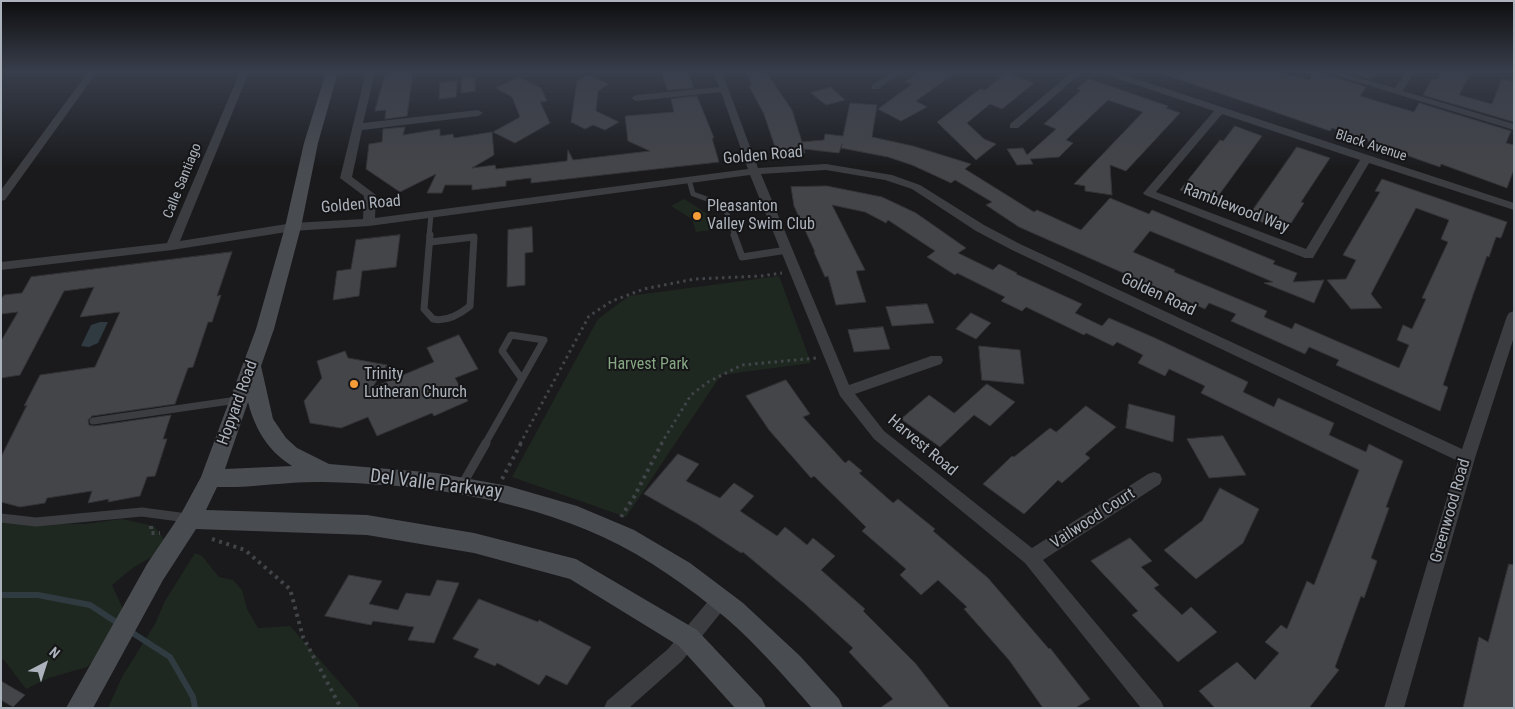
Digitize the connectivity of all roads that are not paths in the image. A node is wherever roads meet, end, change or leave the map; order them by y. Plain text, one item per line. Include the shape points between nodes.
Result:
1 (68, 105) edge
2 (230, 105) edge
3 (322, 105) edge
4 (363, 105) edge
5 (730, 105) edge
6 (1038, 105) edge
7 (1205, 105) edge
8 (1441, 105) edge
9 (1220, 110) junction
10 (478, 113) dead end
11 (1014, 126) dead end
12 (358, 127) junction
13 (1514, 127) edge
14 (1366, 158) junction
15 (754, 171) junction
16 (689, 180) junction
17 (1, 198) edge
18 (1514, 207) edge
19 (431, 215) junction
20 (369, 222) junction
21 (293, 227) junction
22 (430, 242) junction
23 (172, 246) junction
24 (787, 250) junction
25 (1, 266) edge
26 (1514, 316) edge
27 (936, 360) dead end
28 (253, 364) junction
29 (522, 379) junction
30 (845, 392) junction
31 (240, 399) junction
32 (93, 421) dead end
33 (1467, 458) junction
34 (326, 473) junction
35 (211, 478) junction
36 (1154, 479) dead end
37 (462, 485) junction
38 (1, 518) edge
39 (190, 519) junction
40 (1031, 558) junction
41 (721, 599) junction
42 (688, 638) junction
43 (79, 708) edge
44 (614, 708) edge
45 (753, 708) edge
46 (830, 708) edge
47 (1154, 708) edge
48 (1394, 708) edge

1 - 17 street
2 - 23 street, Calle Santiago
3 - 21 main road, Hopyard Road
4 - 12 street
5 - 15 street, Harvest Road
6 - 11 street
7 - 9 street, Black Avenue
8 - 13 street
9 - 14 street, Black Avenue
9 - 14 street, Ramblewood Way via 1148,193 1309,255
10 - 12 street
12 - 20 street via 346,178 370,194
14 - 18 street, Black Avenue
15 - 16 street, Golden Road
15 - 24 street, Harvest Road
15 - 33 street, Golden Road via 826,167 888,177 916,187 1016,247
16 - 19 street, Golden Road
16 - 24 lane via 693,194 724,205 742,257
19 - 20 street, Golden Road
19 - 22 lane
20 - 21 street, Golden Road
21 - 23 street, Golden Road
21 - 28 main road, Hopyard Road
22 - 22 lane via 424,309 434,320 454,317 470,306 474,236
23 - 25 street, Golden Road
24 - 30 street, Harvest Road
26 - 33 street, Greenwood Road
27 - 30 street
28 - 31 main road, Hopyard Road
28 - 34 main road via 257,398 266,427 281,448 302,463
29 - 29 lane via 544,340 511,335 502,351
29 - 37 lane
30 - 40 street, Harvest Road via 879,435
31 - 32 lane
31 - 35 main road, Hopyard Road
33 - 48 street, Greenwood Road
34 - 35 main road, Del Valle Parkway
34 - 37 main road, Del Valle Parkway
35 - 39 main road, Hopyard Road
36 - 40 street, Vailwood Court
37 - 41 main road, Del Valle Parkway via 527,498 612,530 660,557
38 - 39 lane via 36,522 142,512
39 - 42 main road via 367,525 474,543 576,570
39 - 43 main road, Hopyard Road via 155,572
40 - 47 street, Harvest Road
41 - 42 street
41 - 46 main road, Del Valle Parkway via 750,624
42 - 44 street via 675,655
42 - 45 main road

